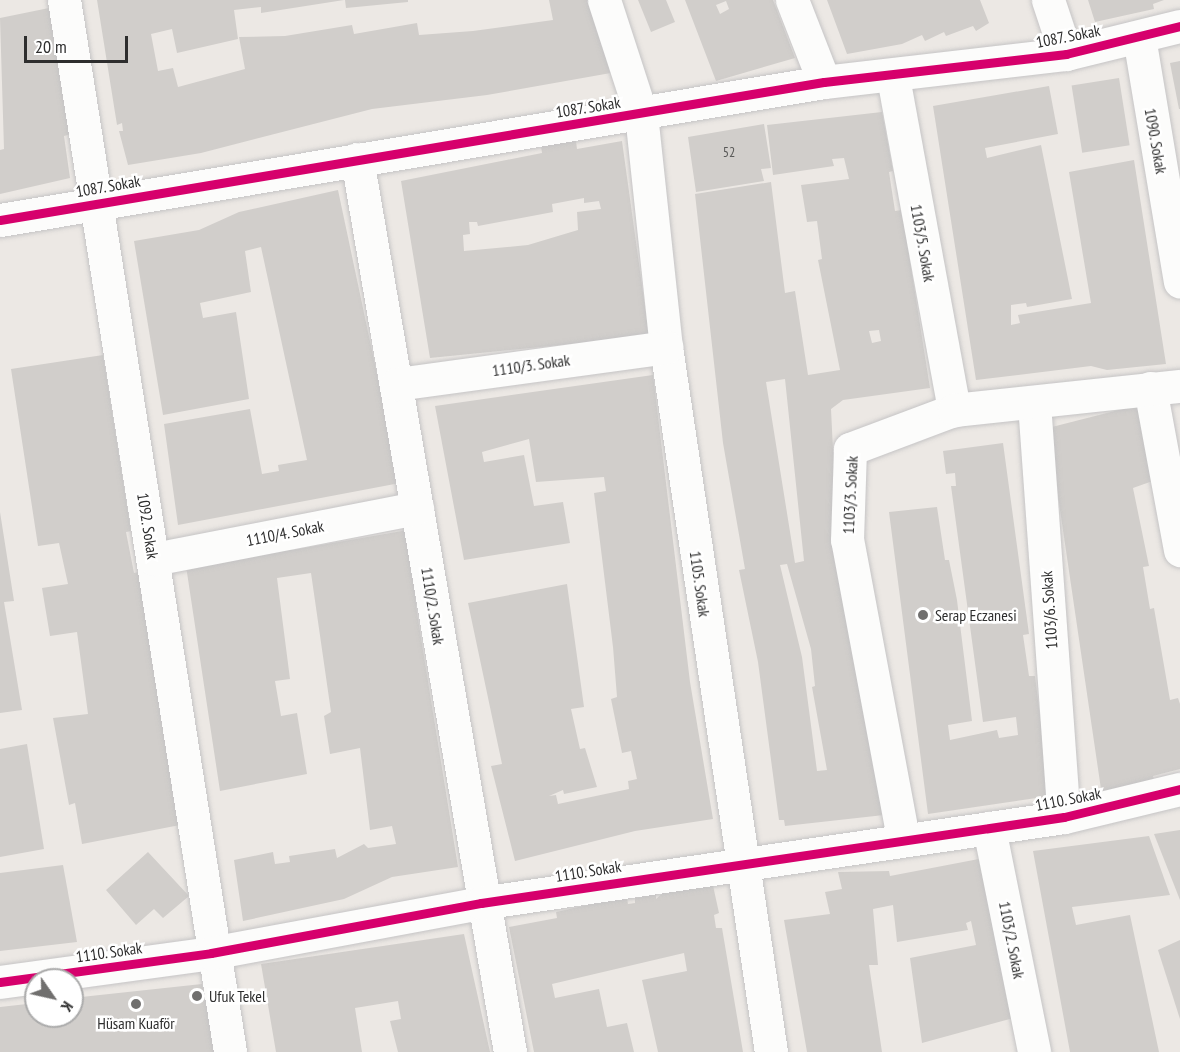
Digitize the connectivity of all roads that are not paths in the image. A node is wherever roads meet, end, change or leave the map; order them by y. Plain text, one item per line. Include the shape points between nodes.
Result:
1 (64, 0) edge
2 (604, 0) edge
3 (792, 0) edge
4 (1048, 0) edge
5 (1180, 26) edge
6 (1139, 37) junction
7 (1066, 54) junction
8 (893, 77) junction
9 (824, 82) junction
10 (641, 114) junction
11 (357, 159) junction
12 (94, 203) junction
13 (0, 220) edge
14 (1180, 282) edge
15 (666, 347) junction
16 (397, 384) junction
17 (1165, 387) edge
18 (1034, 403) junction
19 (954, 410) junction
20 (417, 508) junction
21 (1180, 550) edge
22 (154, 559) junction
23 (1180, 789) edge
24 (1064, 817) junction
25 (989, 828) junction
26 (903, 838) junction
27 (740, 865) junction
28 (481, 903) junction
29 (211, 954) junction
30 (0, 982) edge
31 (230, 1052) edge
32 (510, 1052) edge
33 (771, 1052) edge
34 (1034, 1052) edge

1 - 12 street, 1092. Sokak
2 - 10 street, 1105. Sokak
3 - 9 street
4 - 7 street
5 - 6 street, 1087. Sokak
6 - 7 street, 1087. Sokak
6 - 14 street, 1090. Sokak
7 - 8 street, 1087. Sokak
8 - 9 street, 1087. Sokak
8 - 19 street, 1103/5. Sokak
9 - 10 street, 1087. Sokak
10 - 11 street, 1087. Sokak
10 - 15 street, 1105. Sokak
11 - 12 street, 1087. Sokak
11 - 16 street, 1110/2. Sokak
12 - 13 street, 1087. Sokak
12 - 22 street, 1092. Sokak
15 - 16 street, 1110/3. Sokak
15 - 27 street, 1105. Sokak
16 - 20 street, 1110/2. Sokak
17 - 18 street, 1103/3. Sokak
17 - 21 street
18 - 19 street, 1103/3. Sokak
18 - 24 street, 1103/6. Sokak
19 - 26 street, 1103/3. Sokak via 850,449 847,540
20 - 22 street, 1110/4. Sokak
20 - 28 street, 1110/2. Sokak
22 - 29 street, 1092. Sokak
23 - 24 street, 1110. Sokak
24 - 25 street, 1110. Sokak
25 - 26 street, 1110. Sokak
25 - 34 street, 1103/2. Sokak
26 - 27 street, 1110. Sokak
27 - 28 street, 1110. Sokak
27 - 33 street, 1105. Sokak
28 - 29 street, 1110. Sokak
28 - 32 street, 1110/2. Sokak
29 - 30 street, 1110. Sokak
29 - 31 street, 1092. Sokak

